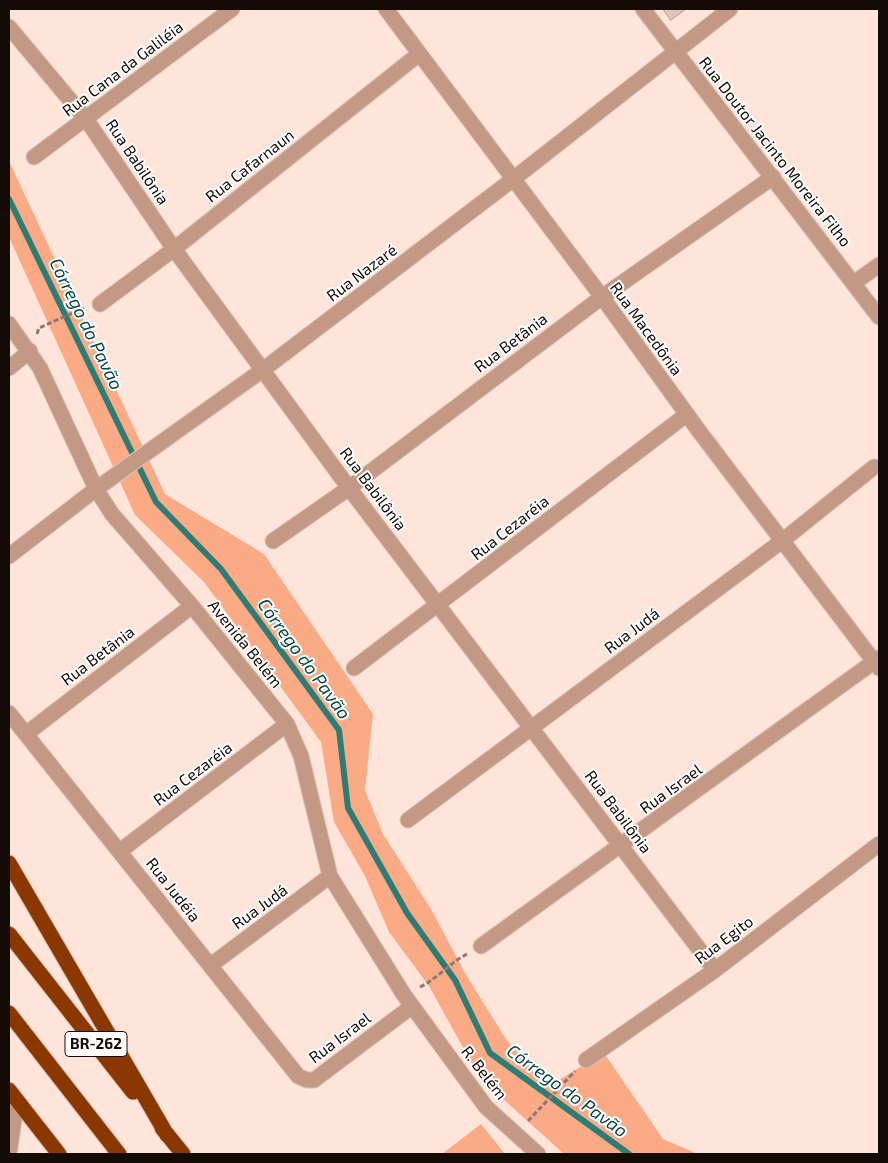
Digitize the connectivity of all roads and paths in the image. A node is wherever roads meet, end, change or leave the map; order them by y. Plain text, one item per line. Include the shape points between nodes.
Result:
1 (232, 9) edge
2 (386, 9) edge
3 (643, 9) edge
4 (730, 9) edge
5 (9, 27) edge
6 (676, 52) junction
7 (420, 54) junction
8 (86, 119) junction
9 (34, 158) dead end
10 (773, 177) junction
11 (512, 180) junction
12 (174, 249) junction
13 (879, 265) edge
14 (854, 283) junction
15 (602, 297) junction
16 (100, 304) dead end
17 (73, 311) dead end
18 (879, 318) edge
19 (9, 324) edge
20 (39, 328) dead end
21 (30, 351) junction
22 (9, 368) edge
23 (264, 369) junction
24 (686, 414) junction
25 (874, 467) dead end
26 (100, 486) junction
27 (349, 488) junction
28 (273, 541) dead end
29 (782, 541) junction
30 (9, 556) edge
31 (439, 605) junction
32 (192, 606) junction
33 (878, 663) edge
34 (354, 668) dead end
35 (9, 712) edge
36 (287, 724) junction
37 (531, 728) junction
38 (26, 734) junction
39 (408, 820) dead end
40 (879, 844) edge
41 (622, 846) junction
42 (120, 851) junction
43 (9, 863) edge
44 (330, 876) junction
45 (9, 934) edge
46 (481, 946) dead end
47 (458, 959) dead end
48 (210, 965) junction
49 (715, 970) junction
50 (437, 978) dead end
51 (411, 1007) junction
52 (9, 1013) edge
53 (586, 1060) joint
54 (314, 1080) joint
55 (13, 1095) edge
56 (524, 1126) dead end
57 (167, 1135) junction
58 (9, 1154) edge
59 (59, 1154) edge
60 (120, 1154) edge
61 (183, 1154) edge
62 (538, 1154) edge

1 - 8 street, Rua Cana da Galiléia
2 - 7 street, Rua Macedônia
3 - 6 street, Rua Doutor Jacinto Moreira Filho
4 - 6 street, Rua Nazaré
5 - 8 street, Rua Babilônia
6 - 10 street, Rua Doutor Jacinto Moreira Filho
6 - 11 street, Rua Nazaré
7 - 11 street, Rua Macedônia
7 - 12 street, Rua Cafarnaun
8 - 9 street, Rua Cana da Galiléia
8 - 12 street, Rua Babilônia
10 - 14 street, Rua Doutor Jacinto Moreira Filho
10 - 15 street, Rua Betânia
11 - 15 street, Rua Macedônia
11 - 23 street, Rua Nazaré
12 - 16 street, Rua Cafarnaun
12 - 23 street, Rua Babilônia
13 - 14 street
14 - 18 street, Rua Doutor Jacinto Moreira Filho
15 - 24 street, Rua Macedônia
15 - 27 street, Rua Betânia
17 - 20 path
19 - 21 street, Avenida Belém
21 - 22 street
21 - 26 street, Avenida Belém
23 - 26 street, Rua Nazaré
23 - 27 street, Rua Babilônia
24 - 29 street, Rua Macedônia
24 - 31 street, Rua Cezaréia
25 - 29 street, Rua Judá
26 - 30 street, Rua Nazaré
26 - 32 street, Avenida Belém via 128,534
27 - 28 street, Rua Betânia
27 - 31 street, Rua Babilônia
29 - 33 street, Rua Macedônia
29 - 37 street, Rua Judá
31 - 34 street, Rua Cezaréia
31 - 37 street, Rua Babilônia
32 - 36 street, Avenida Belém
32 - 38 street, Rua Betânia
33 - 41 street, Rua Israel
35 - 38 street, Rua Judéia
36 - 42 street, Rua Cezaréia
36 - 44 street, Avenida Belém via 301,756
37 - 39 street, Rua Judá
37 - 41 street, Rua Babilônia
38 - 42 street, Rua Judéia
40 - 49 street, Rua Egito
41 - 46 street, Rua Israel
41 - 49 street, Rua Babilônia
42 - 48 street, Rua Judéia
43 - 57 highway
44 - 48 street, Rua Judá
44 - 51 street, Avenida Belém
45 - 57 highway, BR-262
47 - 50 path
48 - 54 street, Rua Judéia via 298,1076
49 - 53 street, Rua Egito
51 - 54 street, Rua Israel
51 - 62 street, R. Belém via 486,1107
52 - 60 highway, BR-262
53 - 56 path
55 - 58 street
55 - 59 highway
57 - 61 highway, BR-262

